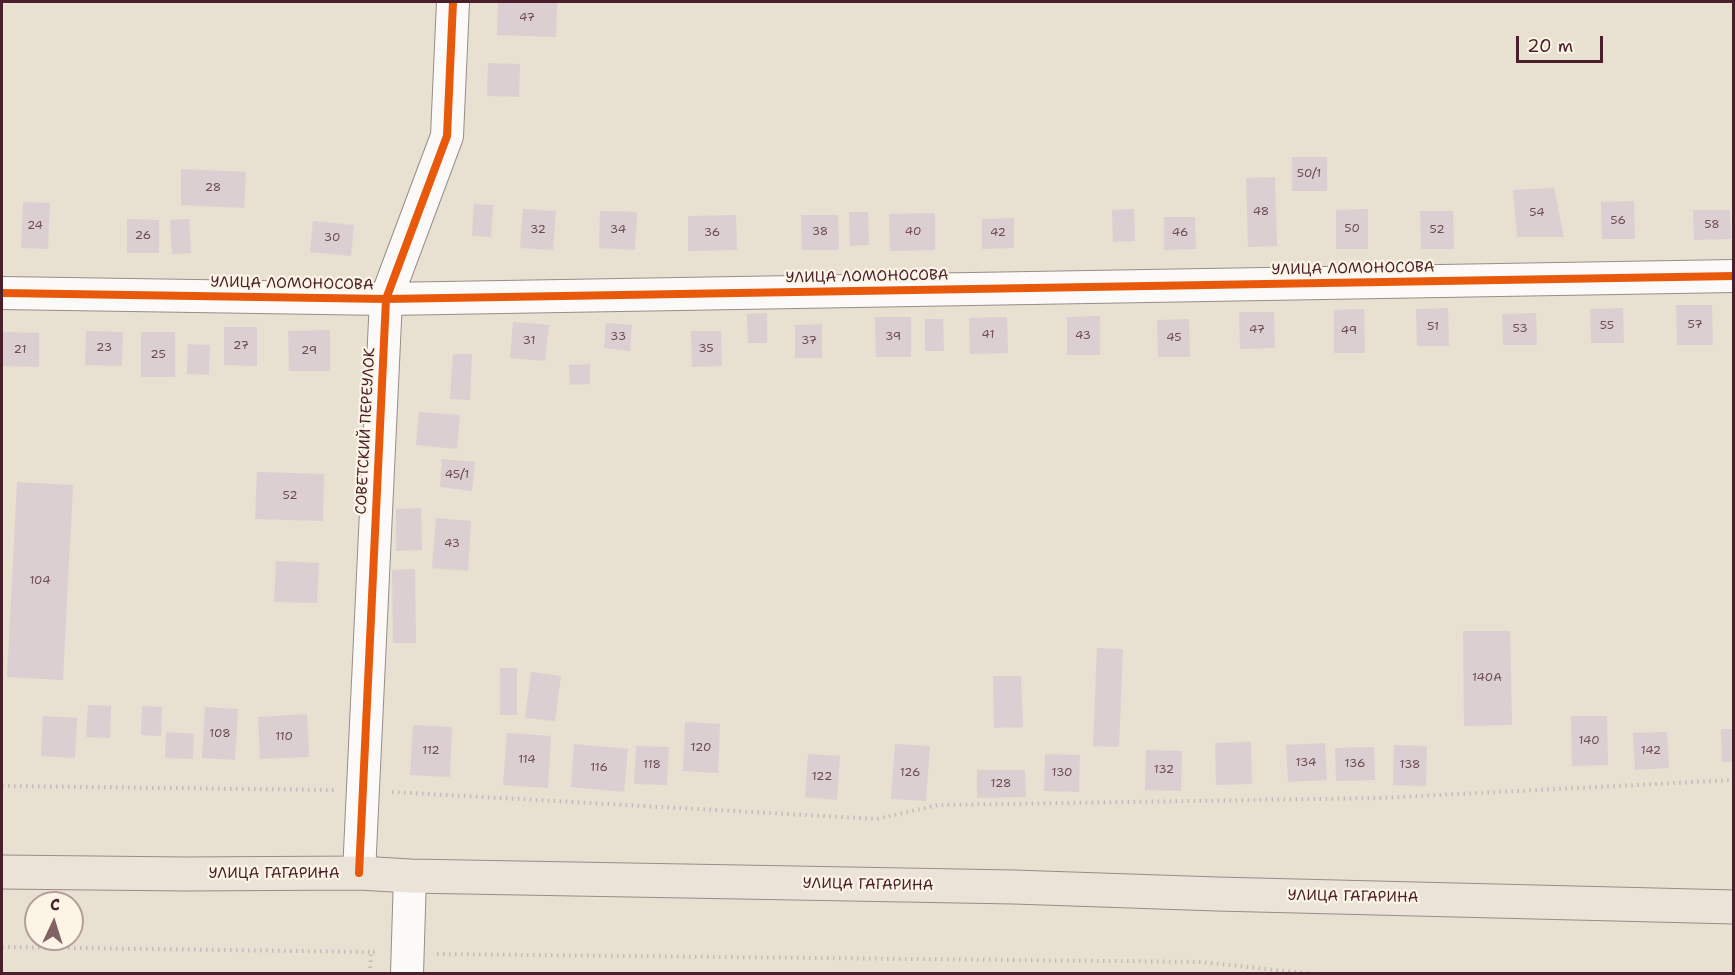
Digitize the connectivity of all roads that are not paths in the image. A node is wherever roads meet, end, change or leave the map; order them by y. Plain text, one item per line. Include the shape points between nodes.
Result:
1 (453, 2) edge
2 (1734, 276) edge
3 (2, 293) edge
4 (386, 299) junction
5 (2, 872) edge
6 (359, 873) junction
7 (410, 876) junction
8 (1734, 907) edge
9 (407, 964) edge

1 - 4 street, СОВЕТСКИЙ ПЕРЕУЛОК via 447,136
2 - 4 street, УЛИЦА ЛОМОНОСОВА
3 - 4 street, УЛИЦА ЛОМОНОСОВА
4 - 6 street, СОВЕТСКИЙ ПЕРЕУЛОК
5 - 6 main road, УЛИЦА ГАГАРИНА
6 - 7 main road, УЛИЦА ГАГАРИНА
7 - 8 main road, УЛИЦА ГАГАРИНА via 1014,887
7 - 9 street

